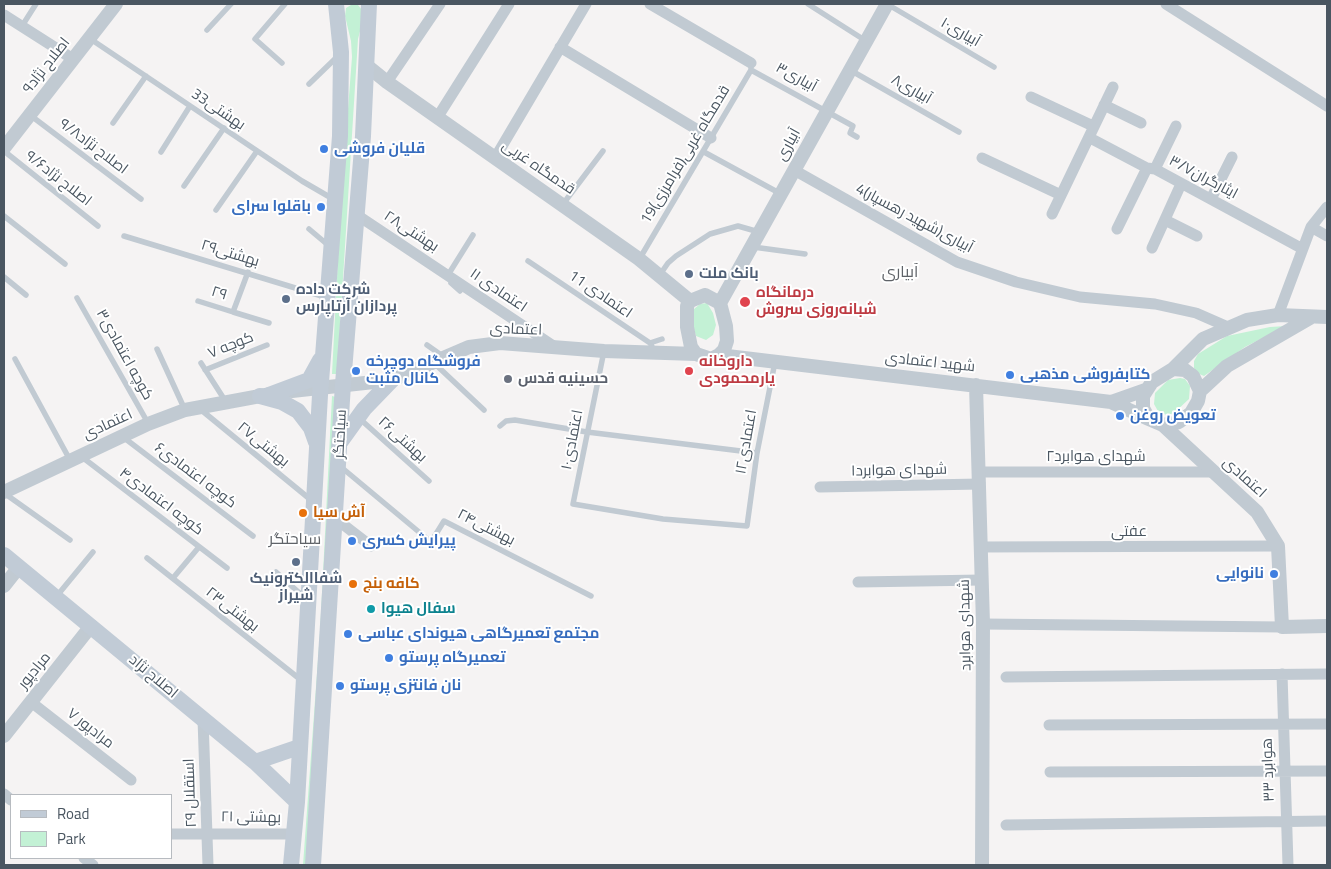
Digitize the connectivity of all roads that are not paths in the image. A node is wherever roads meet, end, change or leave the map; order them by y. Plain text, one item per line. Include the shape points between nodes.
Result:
1 (36, 4) edge
2 (116, 4) edge
3 (231, 4) edge
4 (285, 4) edge
5 (336, 4) edge
6 (369, 4) edge
7 (440, 4) edge
8 (508, 4) edge
9 (586, 4) edge
10 (650, 4) edge
11 (808, 4) edge
12 (887, 4) edge
13 (1166, 4) edge
14 (4, 15) edge
15 (22, 26) junction
16 (208, 30) dead end
17 (89, 38) junction
18 (866, 41) junction
19 (560, 47) junction
20 (341, 52) junction
21 (73, 59) junction
22 (282, 62) dead end
23 (366, 65) junction
24 (751, 66) junction
25 (994, 67) dead end
26 (850, 70) junction
27 (146, 76) junction
28 (387, 82) junction
29 (309, 84) dead end
30 (1113, 87) dead end
31 (1031, 97) dead end
32 (1104, 105) junction
33 (190, 106) junction
34 (1327, 106) edge
35 (827, 112) junction
36 (30, 115) junction
37 (436, 118) junction
38 (113, 122) dead end
39 (1141, 123) dead end
40 (1093, 126) junction
41 (1176, 126) dead end
42 (224, 128) junction
43 (959, 132) dead end
44 (340, 136) junction
45 (362, 136) junction
46 (857, 137) dead end
47 (711, 138) junction
48 (1090, 138) junction
49 (4, 147) edge
50 (257, 151) junction
51 (603, 151) dead end
52 (161, 152) dead end
53 (704, 152) junction
54 (1232, 157) dead end
55 (494, 158) junction
56 (982, 158) dead end
57 (1151, 168) junction
58 (794, 170) junction
59 (1181, 184) junction
60 (184, 186) dead end
61 (781, 194) junction
62 (1061, 195) junction
63 (142, 199) dead end
64 (1211, 199) junction
65 (335, 200) junction
66 (562, 204) junction
67 (1327, 207) edge
68 (216, 210) dead end
69 (1052, 214) dead end
70 (357, 215) junction
71 (4, 216) edge
72 (1165, 220) junction
73 (98, 226) dead end
74 (1311, 227) junction
75 (309, 229) dead end
76 (1118, 229) dead end
77 (759, 232) junction
78 (472, 235) dead end
79 (124, 236) dead end
80 (1197, 236) dead end
81 (1327, 236) edge
82 (751, 247) junction
83 (332, 248) junction
84 (1152, 248) dead end
85 (1302, 248) junction
86 (805, 254) dead end
87 (639, 259) junction
88 (426, 260) junction
89 (528, 261) dead end
90 (65, 264) dead end
91 (248, 272) junction
92 (448, 275) junction
93 (659, 276) junction
94 (4, 277) edge
95 (460, 291) dead end
96 (26, 295) dead end
97 (78, 298) dead end
98 (328, 298) junction
99 (198, 301) dead end
100 (690, 301) junction
101 (720, 303) junction
102 (233, 312) junction
103 (1278, 315) junction
104 (1327, 316) edge
105 (1311, 318) junction
106 (269, 323) dead end
107 (1228, 328) junction
108 (662, 339) dead end
109 (727, 341) junction
110 (267, 345) dead end
111 (427, 345) dead end
112 (556, 348) junction
113 (652, 348) junction
114 (157, 349) dead end
115 (604, 351) junction
116 (323, 353) junction
117 (696, 354) junction
118 (719, 355) junction
119 (15, 359) dead end
120 (746, 359) junction
121 (438, 360) junction
122 (775, 362) junction
123 (201, 363) dead end
124 (1172, 369) junction
125 (205, 370) junction
126 (392, 380) junction
127 (343, 384) junction
128 (976, 385) junction
129 (321, 387) junction
130 (1145, 390) junction
131 (1200, 391) junction
132 (265, 395) junction
133 (226, 402) junction
134 (1110, 402) junction
135 (191, 408) junction
136 (484, 410) dead end
137 (359, 418) junction
138 (1149, 419) junction
139 (148, 424) junction
140 (500, 426) dead end
141 (1163, 426) junction
142 (587, 432) junction
143 (122, 436) junction
144 (341, 441) junction
145 (317, 444) junction
146 (757, 453) junction
147 (75, 458) junction
148 (339, 465) junction
149 (1213, 472) junction
150 (980, 478) junction
151 (430, 481) dead end
152 (820, 487) dead end
153 (4, 492) edge
154 (314, 502) junction
155 (336, 519) junction
156 (747, 526) joint
157 (253, 536) dead end
158 (70, 540) dead end
159 (371, 546) dead end
160 (1278, 546) junction
161 (199, 547) junction
162 (980, 548) junction
163 (93, 552) dead end
164 (4, 555) edge
165 (147, 558) dead end
166 (18, 567) junction
167 (227, 568) dead end
168 (276, 572) dead end
169 (173, 578) junction
170 (982, 580) junction
171 (858, 582) dead end
172 (4, 586) edge
173 (591, 596) dead end
174 (56, 597) junction
175 (307, 600) junction
176 (983, 624) junction
177 (91, 626) junction
178 (1327, 626) edge
179 (1282, 627) junction
180 (1282, 674) junction
181 (1327, 674) edge
182 (1006, 677) dead end
183 (303, 682) junction
184 (31, 702) junction
185 (203, 719) junction
186 (1327, 724) edge
187 (1049, 725) dead end
188 (1283, 725) junction
189 (4, 736) edge
190 (299, 747) junction
191 (255, 762) junction
192 (1327, 771) edge
193 (1050, 772) dead end
194 (1285, 772) junction
195 (131, 780) dead end
196 (297, 802) junction
197 (1327, 821) edge
198 (1286, 822) junction
199 (1006, 825) dead end
200 (207, 833) junction
201 (172, 834) edge
202 (294, 834) junction
203 (208, 865) edge
204 (291, 865) edge
205 (313, 865) edge
206 (982, 865) edge
207 (1288, 865) edge

1 - 15 lane
2 - 17 street, اصلاح نژاد۹
3 - 16 lane
4 - 22 lane via 254,39
5 - 20 main road
6 - 23 main road, سیاحتگر
7 - 28 street
8 - 37 street
9 - 19 street
10 - 24 street, آبیاری۳
11 - 18 lane
12 - 18 street, آبیاری
12 - 25 lane, آبیاری۱۰
13 - 34 street
14 - 15 street
15 - 21 street
17 - 21 street, اصلاح نژاد۹
17 - 27 lane, 33بهشتی
18 - 26 street, آبیاری
19 - 47 street
19 - 55 street
20 - 29 lane
20 - 44 main road
21 - 36 street, اصلاح نژاد۹
23 - 28 street, قدمگاه غربی
23 - 45 main road, سیاحتگر
24 - 35 lane, آبیاری۳
24 - 47 lane, 19قدمگاه غربی(فرامرزی)
26 - 35 street, آبیاری
26 - 43 lane, آبیاری۸
27 - 33 lane, 33بهشتی
27 - 38 lane
28 - 37 street, قدمگاه غربی
30 - 32 street
31 - 40 street
32 - 39 street
32 - 40 street
33 - 42 lane, 33بهشتی
33 - 52 lane
35 - 46 lane, آبیاری۳ via 853,126 850,133
35 - 58 street, آبیاری
36 - 49 street, اصلاح نژاد۹
36 - 63 lane, اصلاح نژاد۹/۸
37 - 55 street, قدمگاه غربی
40 - 48 street
41 - 57 street
42 - 50 lane, 33بهشتی
42 - 60 lane
44 - 45 main road
44 - 65 main road
45 - 70 main road, سیاحتگر
47 - 53 lane, 19قدمگاه غربی(فرامرزی)
48 - 57 street, ایثارگران۳/۷
48 - 62 street
49 - 73 lane, اصلاح نژاد۹/۶
50 - 65 lane, 33بهشتی
50 - 68 lane
51 - 66 lane
53 - 61 lane
53 - 87 lane, 19قدمگاه غربی(فرامرزی)
54 - 64 street
55 - 66 street, قدمگاه غربی
56 - 62 street
57 - 59 street, ایثارگران۳/۷
57 - 76 street
58 - 61 street, آبیاری
58 - 107 street, 4آبیاری(شهید رهسپار) via 957,262 1016,282 1080,297 1155,304 1196,314
59 - 64 street, ایثارگران۳/۷
59 - 72 street
61 - 77 street, آبیاری
62 - 69 street
64 - 85 street, ایثارگران۳/۷
65 - 83 main road
66 - 87 street, قدمگاه غربی
67 - 74 street
70 - 88 street, ۲۸بهشتی
70 - 127 main road, سیاحتگر
71 - 90 lane
72 - 80 street
72 - 84 street
74 - 81 street
74 - 85 street
75 - 83 lane
77 - 82 street, آبیاری
77 - 93 lane via 738,226 710,234 676,256
78 - 92 lane
79 - 91 lane, ۲۹بهشتی
82 - 86 lane
82 - 101 street, آبیاری
83 - 98 main road
85 - 103 street
87 - 93 street, قدمگاه غربی
88 - 92 street, ۲۸بهشتی
88 - 95 lane
89 - 113 lane, 11 اعتمادی
91 - 98 lane, ۲۹بهشتی
91 - 102 lane
92 - 112 street, ۱۱ اعتمادی
93 - 100 street, قدمگاه غربی
94 - 96 lane
97 - 139 lane, کوچه اعتمادی۳
98 - 116 main road
99 - 102 lane, ۲۹
100 - 101 street via 705,295
100 - 117 street via 687,327 690,347
101 - 109 street
102 - 106 lane, ۲۹
103 - 105 street
103 - 107 street via 1247,320
104 - 105 street
105 - 131 street via 1227,366
107 - 124 street via 1203,340
108 - 113 lane
109 - 118 street
109 - 120 street
110 - 125 lane, کوچه ۷
111 - 121 lane
112 - 115 street, اعتمادی
112 - 121 street, اعتمادی via 500,343 468,347
113 - 115 street, اعتمادی
113 - 117 street, اعتمادی
114 - 135 lane
115 - 142 lane, اعتمادی۱۰
116 - 129 main road, سیاحتگر
116 - 132 main road via 309,380
117 - 118 street via 711,359
118 - 120 street, شهید اعتمادی
119 - 147 lane
120 - 122 street, شهید اعتمادی
121 - 126 street, اعتمادی
121 - 136 lane
122 - 128 street, شهید اعتمادی
122 - 146 lane, اعتمادی۱۲
123 - 125 lane
124 - 130 street
124 - 131 street via 1185,370 1193,376
125 - 133 lane
126 - 127 street, اعتمادی
126 - 137 main road
127 - 129 street, اعتمادی
127 - 144 main road, سیاحتگر
128 - 134 street, شهید اعتمادی
128 - 150 street, شهدای هوابرد
129 - 132 street, اعتمادی
129 - 145 main road, سیاحتگر
130 - 134 street
130 - 138 street via 1143,408
131 - 141 street via 1191,413 1179,422
132 - 133 street, اعتمادی
132 - 145 main road via 298,412 311,428
133 - 135 street, اعتمادی
134 - 138 street
135 - 139 street, اعتمادی
135 - 154 lane, ۲۷بهشتی
137 - 144 main road
137 - 151 lane, ۲۶بهشتی
138 - 141 street
139 - 143 street, اعتمادی
140 - 142 lane via 515,420
141 - 149 street, اعتمادی
142 - 146 lane
142 - 156 lane, اعتمادی۱۰ via 573,504 663,519
143 - 147 street, اعتمادی
143 - 157 lane, کوچه اعتمادی۶
144 - 148 main road, سیاحتگر
145 - 154 main road, سیاحتگر
146 - 156 lane, اعتمادی۱۲
147 - 153 street, اعتمادی
147 - 161 lane, کوچه اعتمادی۴
148 - 155 main road, سیاحتگر
148 - 173 lane, ۲۴بهشتی via 431,542 444,521
149 - 150 street, شهدای هوابرد۲
149 - 160 street, اعتمادی via 1257,512
150 - 152 street, شهدای هوابرد۱
150 - 162 street, شهدای هوابرد
153 - 158 lane
154 - 175 main road, سیاحتگر
155 - 159 street
155 - 205 main road, سیاحتگر
160 - 162 street, عفتی
160 - 179 street, اعتمادی
161 - 167 lane, کوچه اعتمادی۴
161 - 169 lane
162 - 170 street, شهدای هوابرد
163 - 174 lane
164 - 166 main road, اصلاح نژاد
165 - 169 lane, ۲۳بهشتی
166 - 172 street
166 - 174 main road, اصلاح نژاد
168 - 175 lane
169 - 183 lane, ۲۳بهشتی
170 - 171 street
170 - 176 street, شهدای هوابرد
174 - 177 main road, اصلاح نژاد
175 - 183 main road, سیاحتگر
176 - 179 street
176 - 206 street, شهدای هوابرد
177 - 184 street, مرادپور
177 - 185 main road, اصلاح نژاد
178 - 179 street
180 - 181 street
180 - 182 street
180 - 188 street, ۳۳ هوابرد
183 - 190 main road, سیاحتگر
184 - 189 street, مرادپور
184 - 195 street, ۷ مرادپور
185 - 191 main road, اصلاح نژاد
185 - 200 street, ۲۹ استقلال
186 - 188 street
187 - 188 street
188 - 194 street, ۳۳ هوابرد
190 - 191 main road
190 - 196 main road, سیاحتگر
191 - 196 main road, اصلاح نژاد
192 - 194 street
193 - 194 street
194 - 198 street, ۳۳ هوابرد
196 - 202 main road, سیاحتگر
197 - 198 street
198 - 199 street
198 - 207 street, ۳۳ هوابرد
200 - 201 street, ۲۱ بهشتی
200 - 202 street, ۲۱ بهشتی
200 - 203 street, ۲۹ استقلال
202 - 204 main road, سیاحتگر

